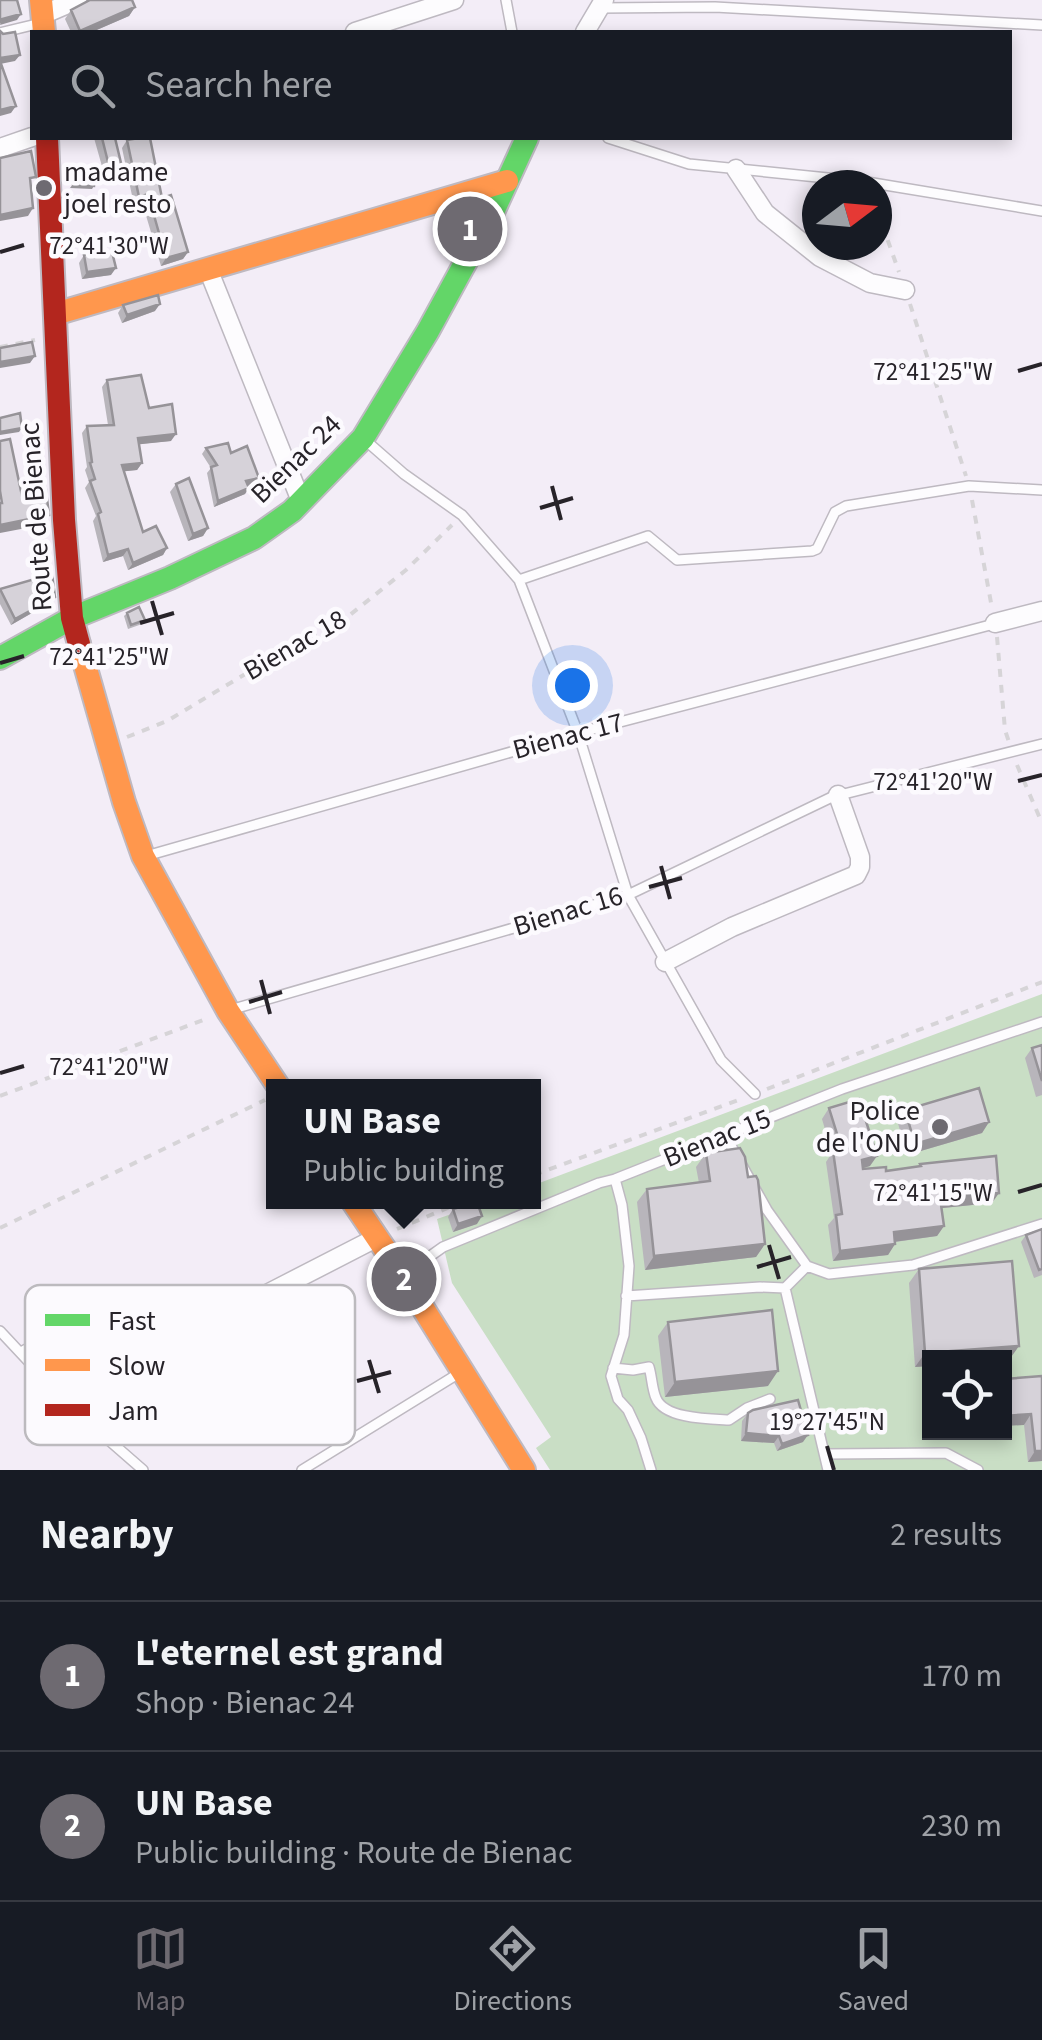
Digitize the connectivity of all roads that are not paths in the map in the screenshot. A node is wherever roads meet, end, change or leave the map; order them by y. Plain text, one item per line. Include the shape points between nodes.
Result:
1 (77, 0) edge
2 (454, 0) edge
3 (506, 0) edge
4 (602, 4) edge
5 (43, 18) edge
6 (1042, 25) edge
7 (361, 30) edge
8 (512, 30) edge
9 (586, 30) edge
10 (0, 33) edge
11 (30, 138) edge
12 (46, 140) edge
13 (526, 140) edge
14 (614, 140) edge
15 (0, 148) edge
16 (736, 168) junction
17 (508, 181) junction
18 (1042, 210) edge
19 (208, 269) junction
20 (905, 290) road end
21 (55, 325) junction
22 (363, 438) junction
23 (1042, 490) edge
24 (301, 502) junction
25 (520, 580) junction
26 (1042, 611) edge
27 (72, 618) junction
28 (995, 623) joint
29 (0, 658) edge
30 (578, 733) junction
31 (1042, 744) edge
32 (838, 795) junction
33 (143, 856) junction
34 (628, 895) junction
35 (665, 962) junction
36 (228, 1010) junction
37 (1042, 1022) edge
38 (273, 1079) edge
39 (755, 1094) road end
40 (724, 1135) junction
41 (615, 1180) junction
42 (541, 1207) edge
43 (357, 1209) edge
44 (536, 1209) edge
45 (1042, 1224) edge
46 (376, 1238) junction
47 (807, 1266) junction
48 (403, 1276) junction
49 (285, 1285) edge
50 (786, 1288) junction
51 (626, 1296) junction
52 (0, 1331) edge
53 (25, 1350) edge
54 (21, 1352) junction
55 (25, 1356) edge
56 (613, 1368) junction
57 (461, 1372) junction
58 (770, 1399) dead end
59 (355, 1437) edge
60 (115, 1445) edge
61 (343, 1445) edge
62 (826, 1454) junction
63 (144, 1470) edge
64 (302, 1470) edge
65 (524, 1470) edge
66 (650, 1470) edge
67 (828, 1470) edge
68 (978, 1470) edge

1 - 5 street
2 - 7 street
3 - 8 lane
4 - 6 lane
4 - 9 street
5 - 10 lane
11 - 15 street
12 - 21 main road, Route de Bienac
13 - 17 main road, Bienac 24
14 - 16 lane via 689,164
16 - 18 lane
16 - 20 street via 765,214 820,257 870,283
17 - 19 main road
17 - 22 main road, Bienac 24
19 - 21 main road
19 - 24 street
21 - 27 main road, Route de Bienac
22 - 24 main road, Bienac 24
22 - 25 lane via 462,515
23 - 25 lane via 969,486 839,508 812,551 677,560 648,536
24 - 27 main road, Bienac 24 via 254,538
25 - 30 lane
26 - 28 street
27 - 29 main road, Bienac 24
27 - 33 main road, Route de Bienac
28 - 30 lane, Bienac 17
30 - 33 lane, Bienac 17
30 - 34 lane
31 - 32 lane, Bienac 16
32 - 34 lane, Bienac 16
32 - 35 street via 860,857 856,876
33 - 36 main road, Route de Bienac
34 - 35 lane
34 - 36 lane, Bienac 16
35 - 39 lane via 721,1060
36 - 38 main road, Route de Bienac
37 - 40 lane, Bienac 15
40 - 41 lane, Bienac 15
40 - 47 lane
41 - 42 lane, Bienac 15
41 - 51 lane via 627,1236
43 - 46 main road
44 - 48 lane, Bienac 15 via 444,1247
45 - 47 lane via 913,1264 829,1274
46 - 48 main road
46 - 49 street
47 - 50 lane
48 - 57 main road
50 - 51 lane
50 - 62 lane
51 - 56 lane
52 - 54 lane
53 - 54 lane
54 - 55 lane
56 - 58 lane via 649,1367 656,1401 667,1412 729,1420
56 - 66 lane via 616,1393
57 - 59 lane
57 - 65 main road
60 - 63 lane
61 - 64 lane
62 - 67 lane
62 - 68 lane via 946,1453

